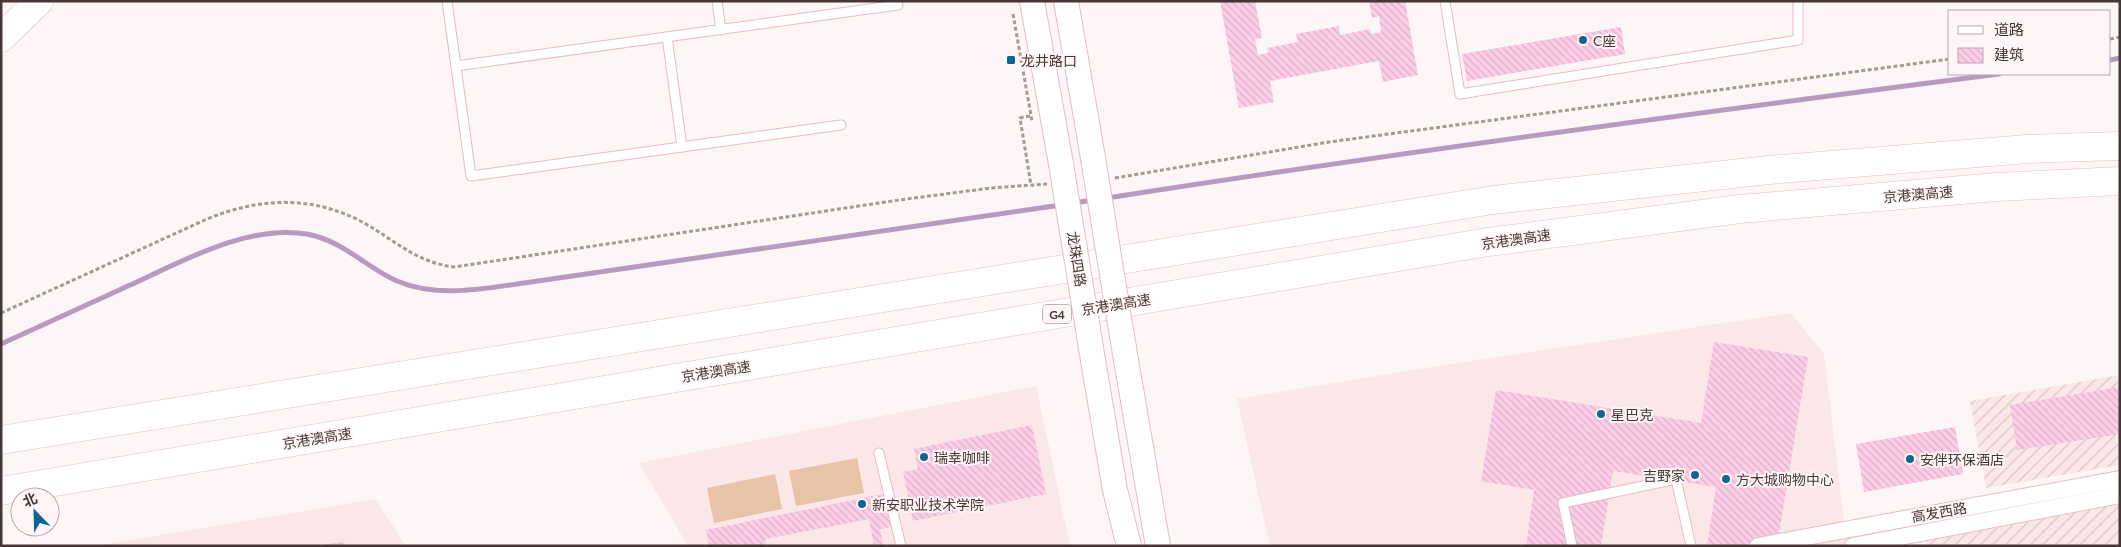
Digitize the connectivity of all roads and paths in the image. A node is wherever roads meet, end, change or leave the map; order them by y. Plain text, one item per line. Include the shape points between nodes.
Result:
1 (39, 1) edge
2 (447, 1) edge
3 (717, 1) edge
4 (1032, 1) edge
5 (1066, 1) edge
6 (1445, 1) edge
7 (1798, 1) edge
8 (898, 5) dead end
9 (721, 30) junction
10 (667, 37) junction
11 (1, 38) edge
12 (1948, 59) edge
13 (456, 66) junction
14 (1030, 116) dead end
15 (841, 125) dead end
16 (2118, 146) edge
17 (682, 147) junction
18 (1055, 174) junction
19 (1113, 178) dead end
20 (2119, 181) edge
21 (1031, 185) junction
22 (1, 313) edge
23 (474, 362) junction
24 (1, 423) edge
25 (1, 440) edge
26 (879, 453) dead end
27 (2120, 479) edge
28 (1, 490) edge
29 (2120, 495) edge
30 (901, 546) edge
31 (1129, 546) edge
32 (1158, 546) edge
33 (1572, 546) edge
34 (1691, 546) edge
35 (1758, 546) edge
36 (1853, 546) edge

1 - 11 highway
2 - 13 lane
3 - 9 lane
4 - 18 main road, 龙珠四路
5 - 32 main road, bridge
6 - 7 lane via 1460,94 1798,40
8 - 9 lane
9 - 10 lane
10 - 13 lane
10 - 17 lane
12 - 19 path via 1329,142
13 - 17 lane via 471,176
14 - 21 path via 1020,118
15 - 17 lane
16 - 23 highway via 2027,149 1769,170 1493,200
18 - 21 path
18 - 31 main road, 龙珠四路, bridge via 1093,360 1115,490
20 - 28 highway, 京港澳高速 / G4 via 1996,187 1740,209 1488,242
21 - 22 path via 899,200 454,267 419,258 341,213 310,205 256,203 232,209 172,234
23 - 24 highway via 404,358
23 - 25 highway
26 - 30 lane
27 - 35 street, 高发西路
29 - 36 street, 高发西路
33 - 34 lane via 1563,502 1676,479

